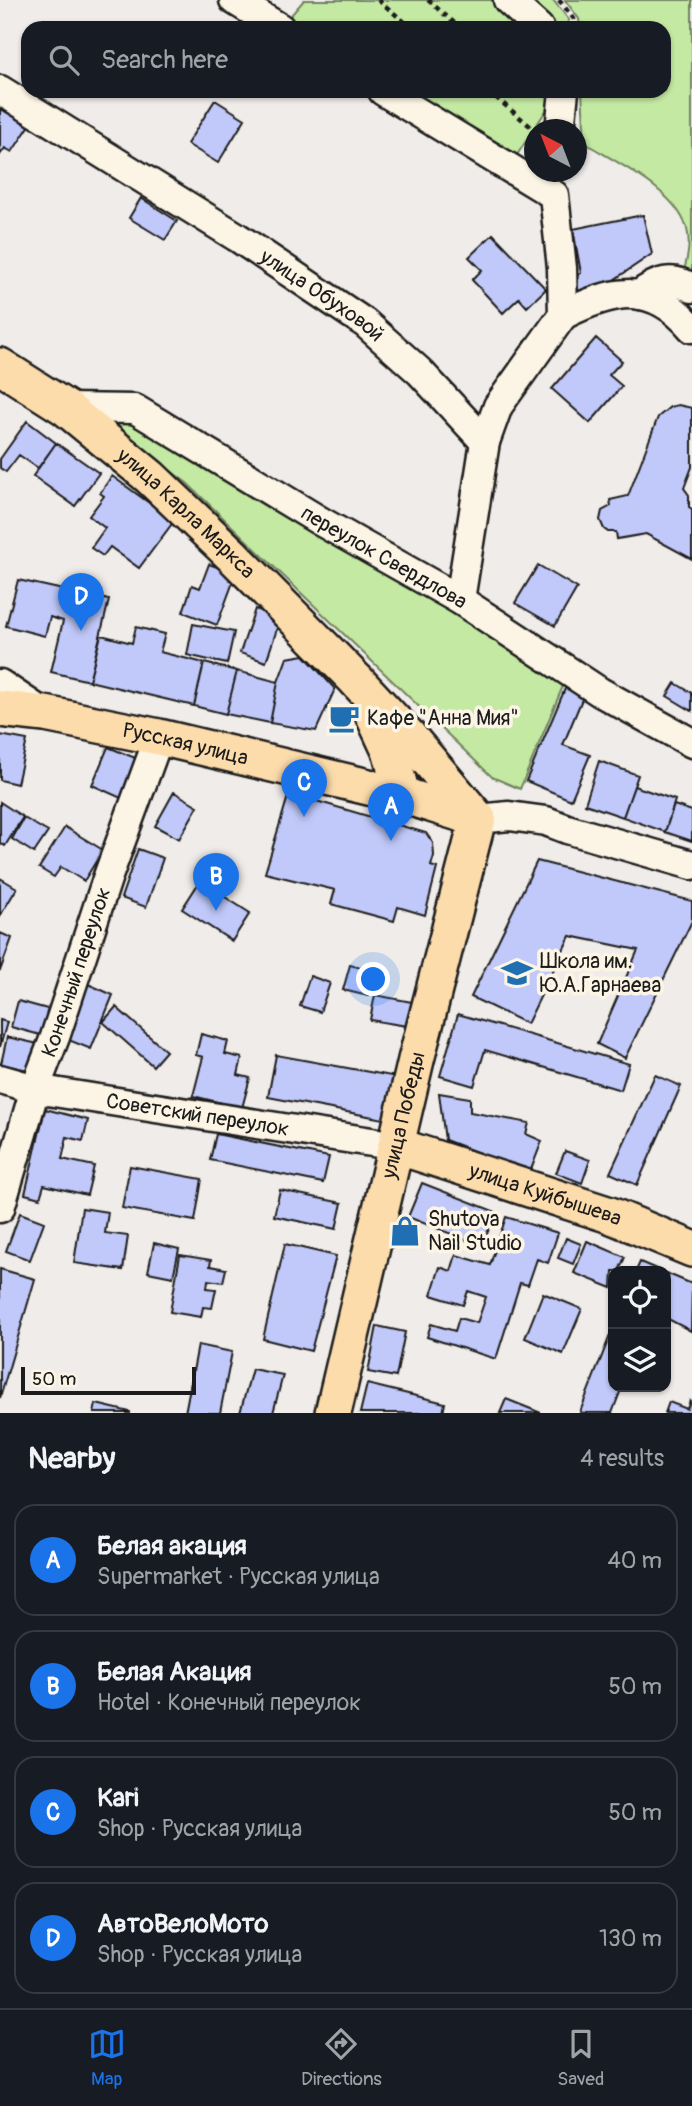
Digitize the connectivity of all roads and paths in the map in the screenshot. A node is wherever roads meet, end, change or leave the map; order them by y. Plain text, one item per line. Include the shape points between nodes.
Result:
1 (234, 0) edge
2 (378, 0) edge
3 (428, 0) edge
4 (509, 0) edge
5 (559, 0) edge
6 (268, 21) edge
7 (404, 21) edge
8 (448, 21) edge
9 (532, 21) edge
10 (574, 21) edge
11 (0, 90) edge
12 (396, 98) edge
13 (496, 98) edge
14 (563, 98) edge
15 (561, 119) edge
16 (524, 122) edge
17 (555, 183) edge
18 (692, 288) edge
19 (639, 295) junction
20 (563, 316) junction
21 (692, 328) edge
22 (0, 366) edge
23 (66, 408) junction
24 (485, 442) junction
25 (460, 600) junction
26 (355, 679) junction
27 (0, 684) edge
28 (0, 709) edge
29 (45, 714) junction
30 (159, 737) junction
31 (692, 743) edge
32 (339, 781) junction
33 (402, 794) junction
34 (478, 819) junction
35 (692, 865) edge
36 (0, 1079) edge
37 (34, 1089) junction
38 (394, 1154) junction
39 (0, 1208) edge
40 (692, 1249) edge
41 (333, 1413) edge

1 - 6 street
2 - 7 path
3 - 8 path
4 - 9 street
5 - 10 path
11 - 24 street, улица Обуховой via 237,237 365,323 421,372
12 - 17 street
13 - 16 path
14 - 15 street
17 - 20 street
18 - 19 street via 664,280
19 - 20 street via 629,292 596,299
19 - 21 street via 661,301
20 - 24 street via 498,406
22 - 23 main road, улица Карла Маркса
23 - 25 street, переулок Свердлова via 135,409
23 - 26 main road, улица Карла Маркса via 150,477
24 - 25 street
25 - 31 street, переулок Свердлова via 600,692
26 - 32 main road via 370,736 365,759
26 - 33 main road, улица Карла Маркса via 391,753
26 - 34 main road, улица Карла Маркса
27 - 29 street
28 - 29 main road, Русская улица
29 - 30 main road, Русская улица
30 - 32 main road, Русская улица
30 - 37 street, Конечный переулок
32 - 33 main road, Русская улица
33 - 34 main road, Русская улица
34 - 35 street, Русская улица via 509,816 546,821
34 - 38 main road, улица Победы
36 - 37 street, Советский переулок
37 - 38 street, Советский переулок
37 - 39 street, Конечный переулок
38 - 40 main road, улица Куйбышева via 610,1215
38 - 41 main road, улица Победы

